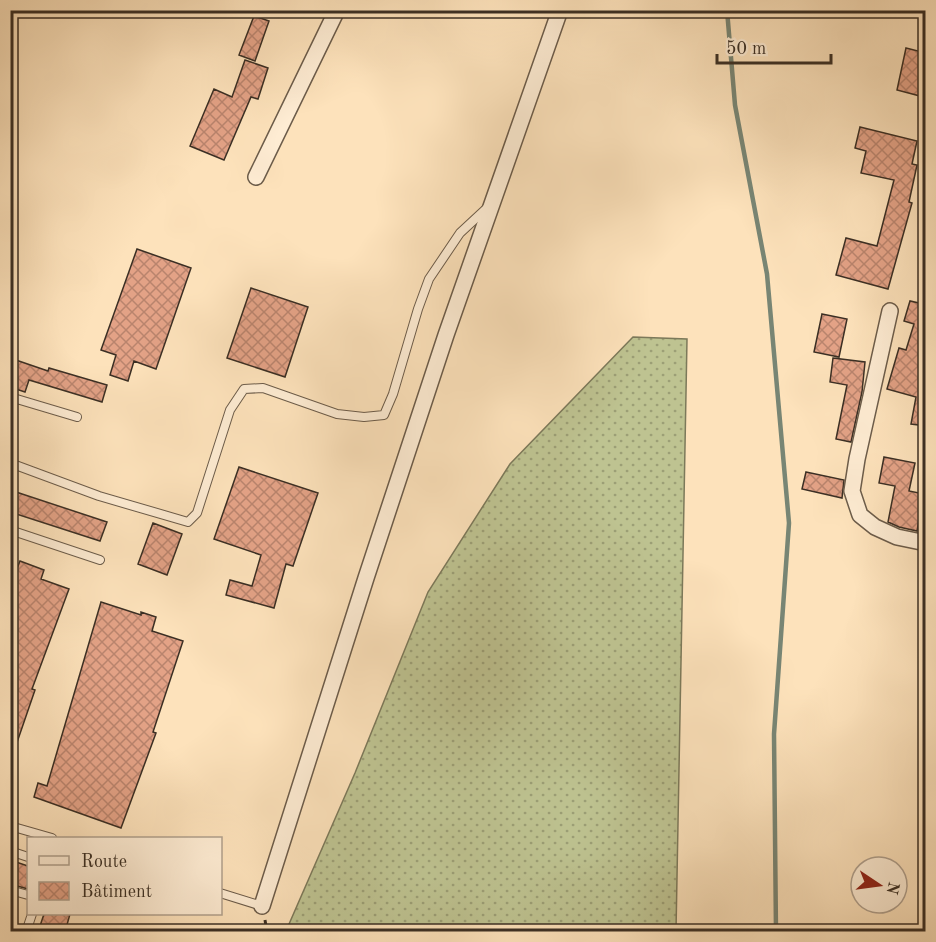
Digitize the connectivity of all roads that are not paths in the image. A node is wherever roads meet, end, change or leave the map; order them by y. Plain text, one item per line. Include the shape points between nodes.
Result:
1 (338, 10) edge
2 (560, 10) edge
3 (256, 177) dead end
4 (491, 204) junction
5 (890, 311) dead end
6 (10, 398) edge
7 (77, 417) dead end
8 (10, 463) edge
9 (10, 530) edge
10 (926, 543) edge
11 (100, 560) dead end
12 (10, 826) edge
13 (48, 837) edge
14 (10, 851) edge
15 (27, 857) edge
16 (10, 890) edge
17 (222, 894) edge
18 (27, 895) edge
19 (262, 906) joint
20 (32, 915) edge
21 (26, 932) edge

1 - 3 street
2 - 4 street
4 - 8 lane via 460,233 429,279 384,415 337,414 263,388 244,389 230,410 197,513 188,522 99,496
4 - 19 street
5 - 10 street via 852,491 860,515 875,527
6 - 7 lane
9 - 11 lane
12 - 13 lane
14 - 15 lane
16 - 18 lane
17 - 19 lane
20 - 21 lane

